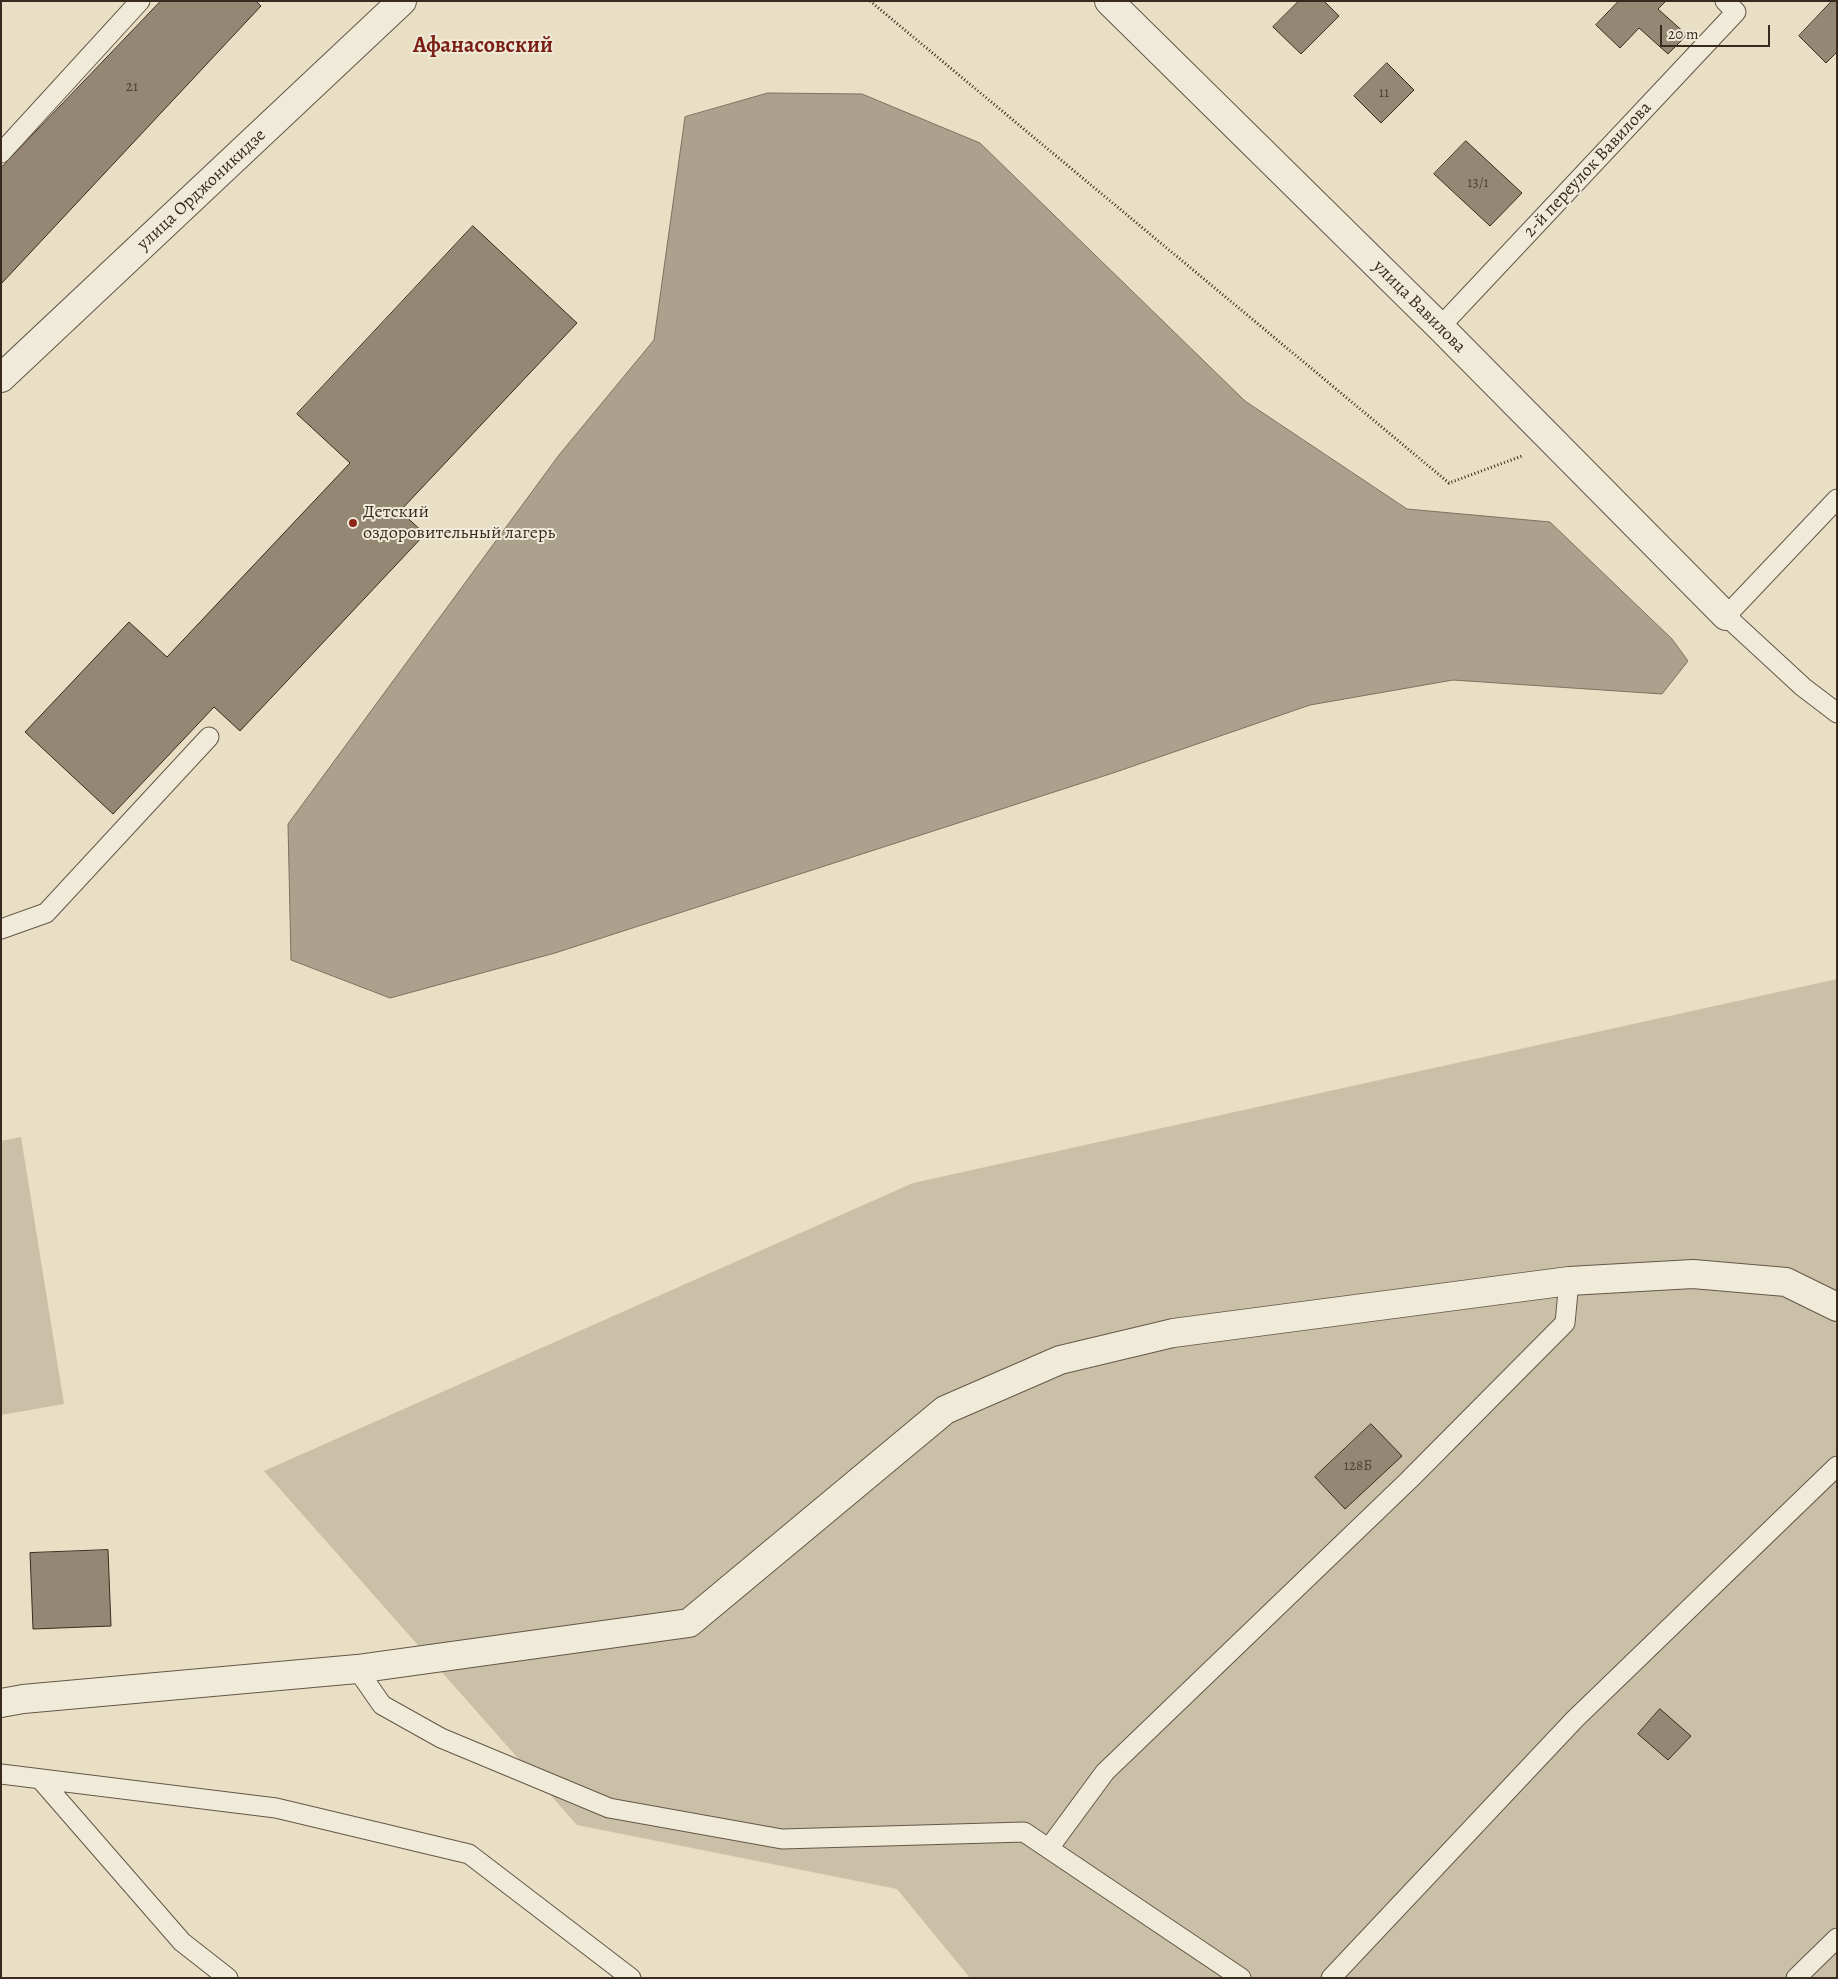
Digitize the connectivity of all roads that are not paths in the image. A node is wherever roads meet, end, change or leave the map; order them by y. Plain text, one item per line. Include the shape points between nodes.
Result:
1 (140, 1) edge
2 (1109, 1) edge
3 (390, 5) edge
4 (1731, 7) edge
5 (1, 153) edge
6 (1440, 327) junction
7 (1, 377) edge
8 (1837, 499) edge
9 (1726, 616) junction
10 (1837, 713) edge
11 (209, 737) dead end
12 (1, 930) edge
13 (1569, 1281) junction
14 (1837, 1307) edge
15 (1837, 1466) edge
16 (357, 1669) junction
17 (1, 1703) edge
18 (1, 1774) edge
19 (41, 1780) junction
20 (1049, 1848) junction
21 (1837, 1938) edge
22 (228, 1978) edge
23 (632, 1978) edge
24 (1241, 1978) edge
25 (1331, 1978) edge
26 (1796, 1978) edge

1 - 5 lane
2 - 6 street, улица Вавилова
3 - 7 street, улица Орджоникидзе
4 - 6 lane, 2-й переулок Вавилова
6 - 9 street, улица Вавилова
8 - 9 lane
9 - 10 lane
11 - 12 lane via 46,913
13 - 14 street via 1693,1274 1786,1282
13 - 16 street via 1173,1333 1060,1360 945,1410 689,1623
13 - 20 lane via 1565,1323 1409,1480 1105,1772
15 - 25 lane via 1575,1719
16 - 17 street
16 - 20 lane via 382,1705 441,1738 609,1808 782,1839 1024,1832
18 - 19 lane
19 - 22 lane via 182,1942
19 - 23 lane via 276,1808 469,1854
20 - 24 lane
21 - 26 lane

